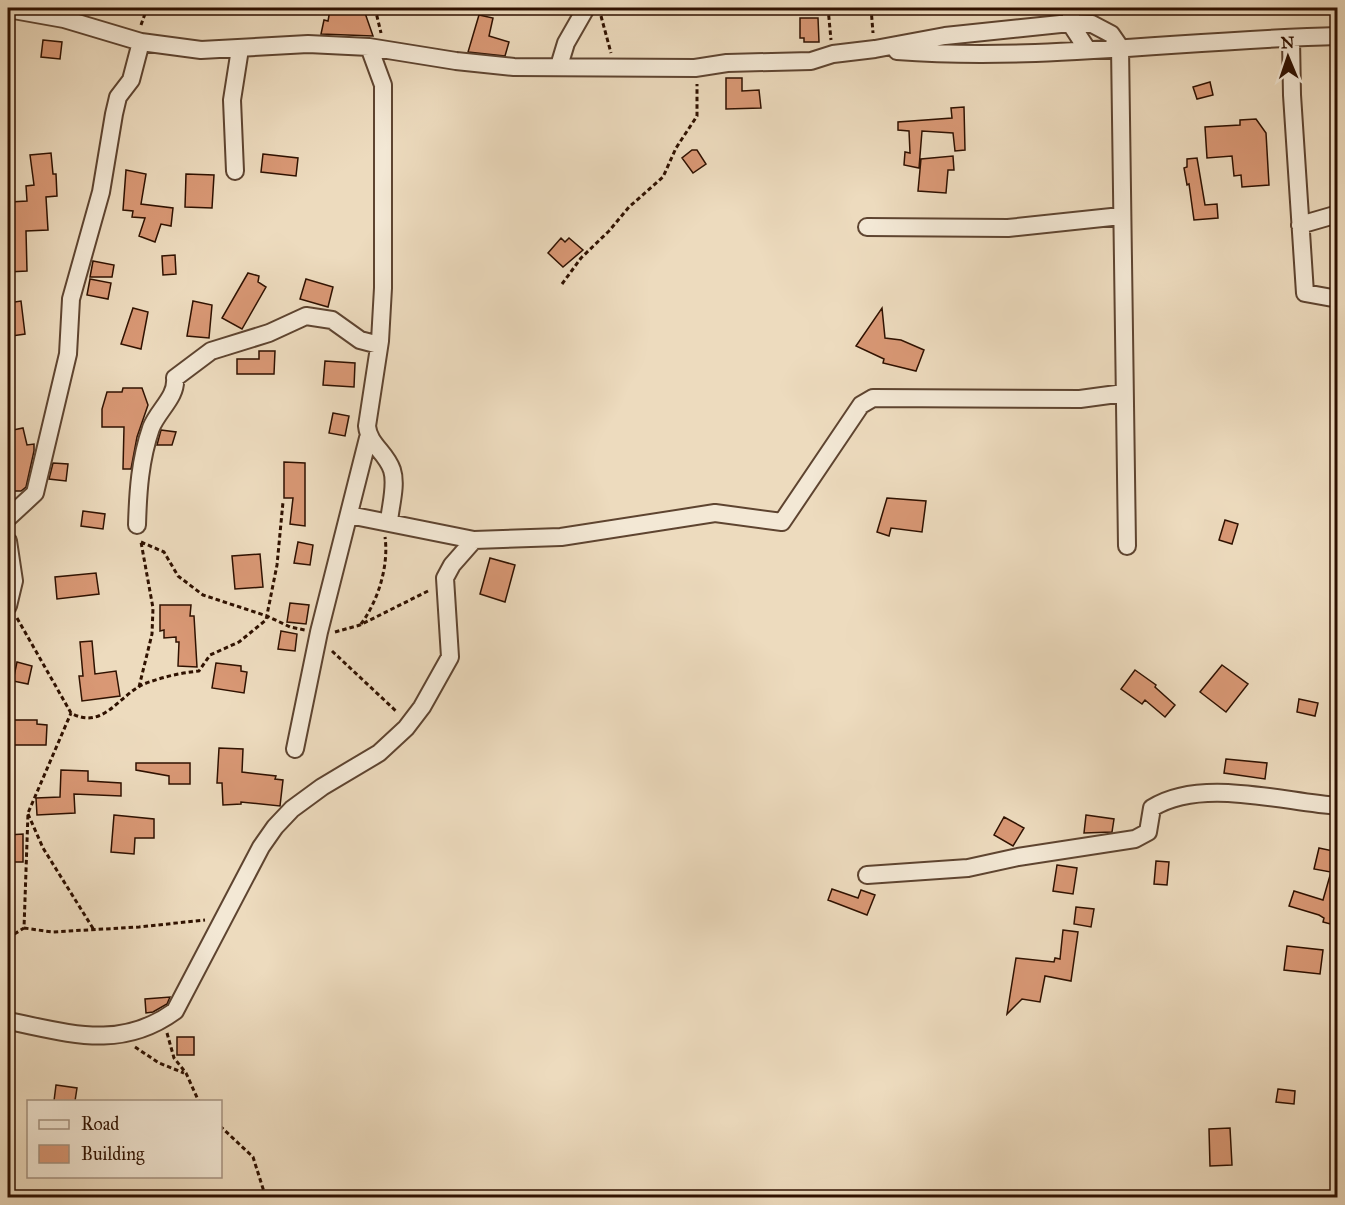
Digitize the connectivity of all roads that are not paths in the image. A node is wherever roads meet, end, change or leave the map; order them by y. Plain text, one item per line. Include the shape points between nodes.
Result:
1 (586, 8) edge
2 (8, 9) edge
3 (1071, 15) edge
4 (1338, 36) edge
5 (1291, 39) junction
6 (141, 42) junction
7 (1120, 47) junction
8 (377, 48) junction
9 (240, 49) junction
10 (875, 49) junction
11 (1088, 49) junction
12 (559, 66) junction
13 (235, 171) dead end
14 (1338, 214) edge
15 (1121, 216) junction
16 (1300, 225) junction
17 (867, 227) dead end
18 (1338, 300) edge
19 (379, 345) junction
20 (1124, 393) junction
21 (368, 438) junction
22 (349, 515) junction
23 (8, 518) edge
24 (385, 521) junction
25 (137, 525) road end
26 (474, 540) junction
27 (8, 541) edge
28 (1127, 546) dead end
29 (8, 605) edge
30 (295, 749) dead end
31 (1338, 806) edge
32 (867, 875) dead end
33 (8, 1021) edge

1 - 12 street via 566,43
2 - 6 street via 64,19
3 - 7 street via 1111,34
3 - 10 street
3 - 11 street
4 - 5 street
5 - 7 street
5 - 16 street
6 - 9 street via 201,50
6 - 23 street via 131,80 118,97 114,114 101,192 71,299 68,354 35,493
7 - 11 street
7 - 15 street
8 - 9 street via 286,45
8 - 12 street via 483,64
8 - 19 street via 383,85 383,288
9 - 13 street via 232,100
10 - 11 street via 947,55
10 - 12 street via 811,61 727,63 695,68
14 - 16 street
15 - 17 street via 1008,228
15 - 20 street
16 - 18 street via 1305,293
19 - 21 street
19 - 25 street via 360,340 332,320 306,316 269,333 210,351 175,378 175,388 152,427 141,463
20 - 26 street via 1080,399 873,398 861,405 782,522 714,513 561,537
20 - 28 street
21 - 22 street
21 - 24 street via 387,460 394,478
22 - 24 street
22 - 30 street
24 - 26 street
26 - 33 street via 445,578 450,657 440,680 411,722 379,753 303,800 275,827 175,1011 118,1036 70,1033
27 - 29 street via 14,581
31 - 32 street via 1241,793 1178,796 1152,808 1148,832 1134,839 968,868

